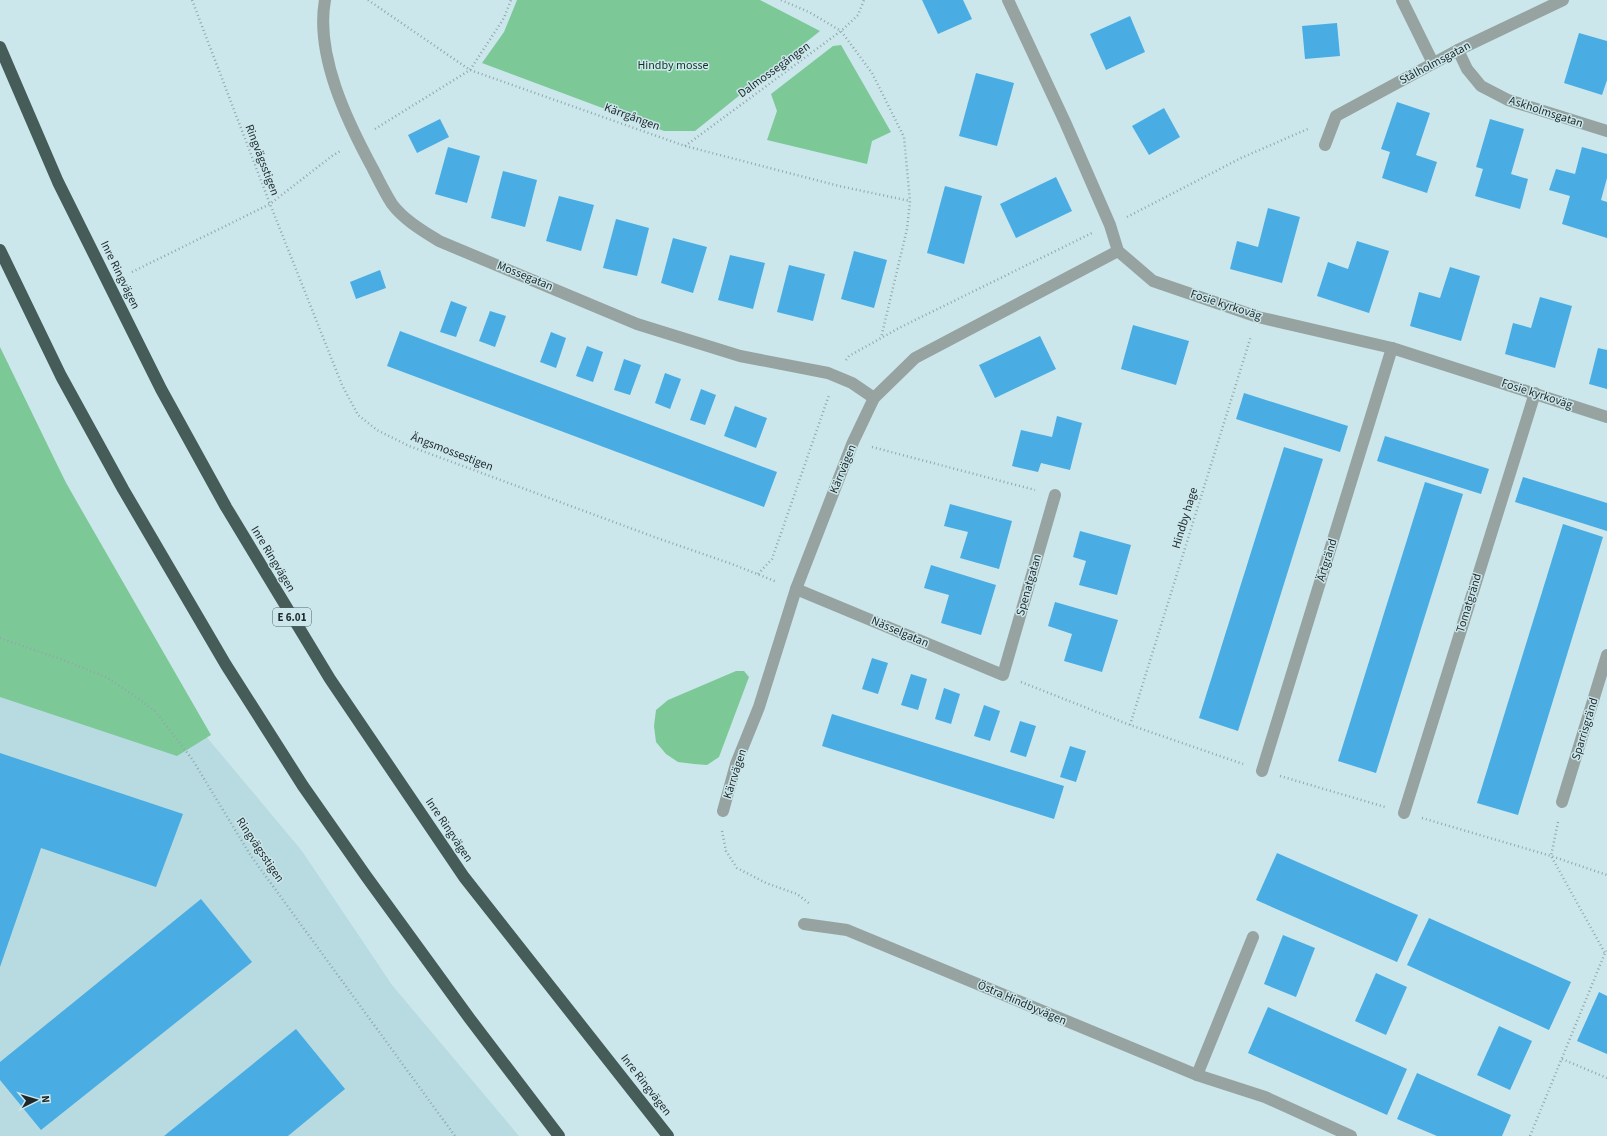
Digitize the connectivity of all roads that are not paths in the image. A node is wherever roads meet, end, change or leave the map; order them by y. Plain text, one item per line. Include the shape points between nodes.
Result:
1 (324, 0) edge
2 (1008, 0) edge
3 (1402, 0) edge
4 (1563, 0) edge
5 (0, 47) edge
6 (1458, 50) junction
7 (1433, 63) junction
8 (1607, 131) edge
9 (1325, 145) dead end
10 (0, 250) edge
11 (1118, 251) junction
12 (1392, 348) junction
13 (1535, 393) junction
14 (874, 398) junction
15 (1607, 417) edge
16 (1055, 495) road end
17 (796, 589) junction
18 (1607, 655) edge
19 (1003, 676) joint
20 (1262, 771) road end
21 (1562, 802) road end
22 (723, 811) road end
23 (1404, 813) road end
24 (804, 924) dead end
25 (1253, 937) dead end
26 (1197, 1075) junction
27 (559, 1136) edge
28 (668, 1136) edge
29 (1351, 1136) edge

1 - 14 street, Mossegatan via 324,45 330,71 357,141 393,204 414,226 439,241 637,324 740,356 828,373 852,383
2 - 11 street via 1110,225
3 - 7 street
4 - 6 street, Stålholmsgatan
5 - 28 highway, Inre Ringvägen / E 6.01 via 58,182 161,389 226,507 330,679 464,877
6 - 7 street, Stålholmsgatan
6 - 8 street, Askholmsgatan via 1466,68 1482,86 1508,100
7 - 9 street, Stålholmsgatan via 1336,116
10 - 27 highway via 61,376 127,496 226,665 366,876
11 - 12 street, Fosie kyrkoväg via 1152,281 1258,316
11 - 14 street, Kärrvägen via 915,358
12 - 13 street, Fosie kyrkoväg
12 - 20 street, Ärtgränd
13 - 15 street, Fosie kyrkoväg
13 - 23 street, Tomatgränd
14 - 17 street, Kärrvägen via 853,442
16 - 19 street, Spenatgatan
17 - 19 street, Nässelgatan
17 - 22 street, Kärrvägen via 759,707 736,764
18 - 21 street, Sparrisgränd
24 - 26 street, Östra Hindbyvägen via 847,930
25 - 26 street
26 - 29 street, Östra Hindbyvägen via 1265,1097

